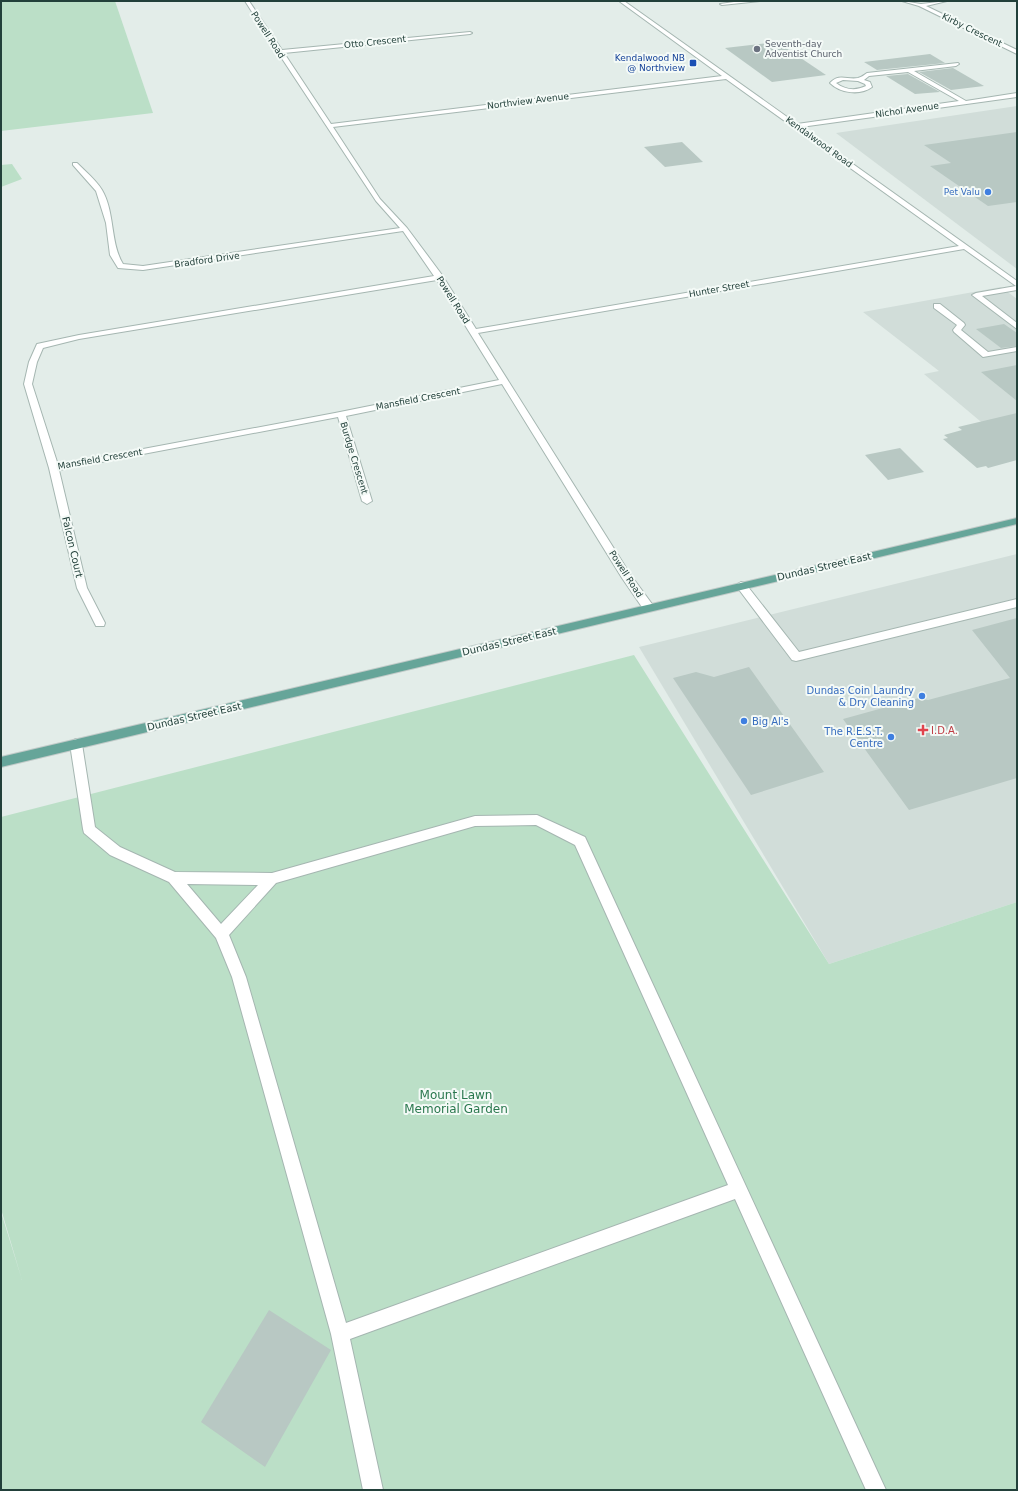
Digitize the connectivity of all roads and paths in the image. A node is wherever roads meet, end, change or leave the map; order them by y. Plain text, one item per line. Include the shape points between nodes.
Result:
1 (247, 1) edge
2 (620, 1) edge
3 (758, 1) edge
4 (904, 1) edge
5 (945, 1) edge
6 (722, 4) dead end
7 (921, 6) junction
8 (470, 33) dead end
9 (1017, 45) edge
10 (1008, 48) junction
11 (279, 52) junction
12 (1017, 52) edge
13 (956, 64) dead end
14 (910, 70) junction
15 (727, 77) junction
16 (860, 80) junction
17 (1017, 95) edge
18 (964, 102) junction
19 (329, 126) junction
20 (796, 126) junction
21 (75, 164) dead end
22 (405, 229) junction
23 (965, 247) junction
24 (439, 277) junction
25 (1017, 284) edge
26 (1017, 288) edge
27 (937, 306) dead end
28 (1017, 327) edge
29 (473, 332) junction
30 (1017, 349) edge
31 (504, 381) junction
32 (341, 414) junction
33 (54, 468) junction
34 (368, 501) dead end
35 (1017, 520) edge
36 (741, 585) junction
37 (1017, 602) edge
38 (648, 608) junction
39 (100, 623) dead end
40 (76, 744) junction
41 (1, 762) edge
42 (174, 878) junction
43 (272, 879) junction
44 (221, 934) junction
45 (739, 1189) junction
46 (340, 1334) junction
47 (373, 1490) edge
48 (876, 1490) edge

1 - 11 street, Powell Road
2 - 15 street, Kendalwood Road
3 - 6 street
4 - 7 street, Kirby Crescent
5 - 7 street
7 - 10 street, Kirby Crescent
8 - 11 street, Otto Crescent
9 - 10 street
10 - 12 street, Kirby Crescent
11 - 19 street, Powell Road
13 - 14 street
14 - 16 street via 867,75
14 - 18 street
15 - 19 street, Northview Avenue
15 - 20 street, Kendalwood Road
16 - 16 street via 868,83 869,87 850,90 839,88 833,83 840,79
17 - 18 street, Nichol Avenue
18 - 20 street, Nichol Avenue
19 - 22 street, Powell Road via 378,200
20 - 23 street, Kendalwood Road
21 - 22 street, Bradford Drive via 99,191 109,223 114,254 121,266 143,268
22 - 24 street, Powell Road
23 - 25 street, Kendalwood Road
23 - 29 street, Hunter Street
24 - 29 street, Powell Road
24 - 33 street, Mansfield Crescent via 79,337 40,346 28,384
26 - 28 street via 976,295
27 - 30 street via 961,324 957,330 986,355
29 - 31 street, Powell Road
31 - 32 street, Mansfield Crescent
31 - 38 street, Powell Road
32 - 33 street, Mansfield Crescent
32 - 34 street, Burdge Crescent
33 - 39 street, Falcon Court via 82,588
35 - 36 main road, Dundas Street East
36 - 37 street via 796,657
36 - 38 main road, Dundas Street East
38 - 40 main road, Dundas Street East
40 - 41 main road, Dundas Street East
40 - 42 street via 89,829 115,851
42 - 43 street
42 - 44 street
43 - 44 street
43 - 45 street via 475,821 537,820 580,841
44 - 46 street via 239,977
45 - 46 street
45 - 48 street
46 - 47 street

